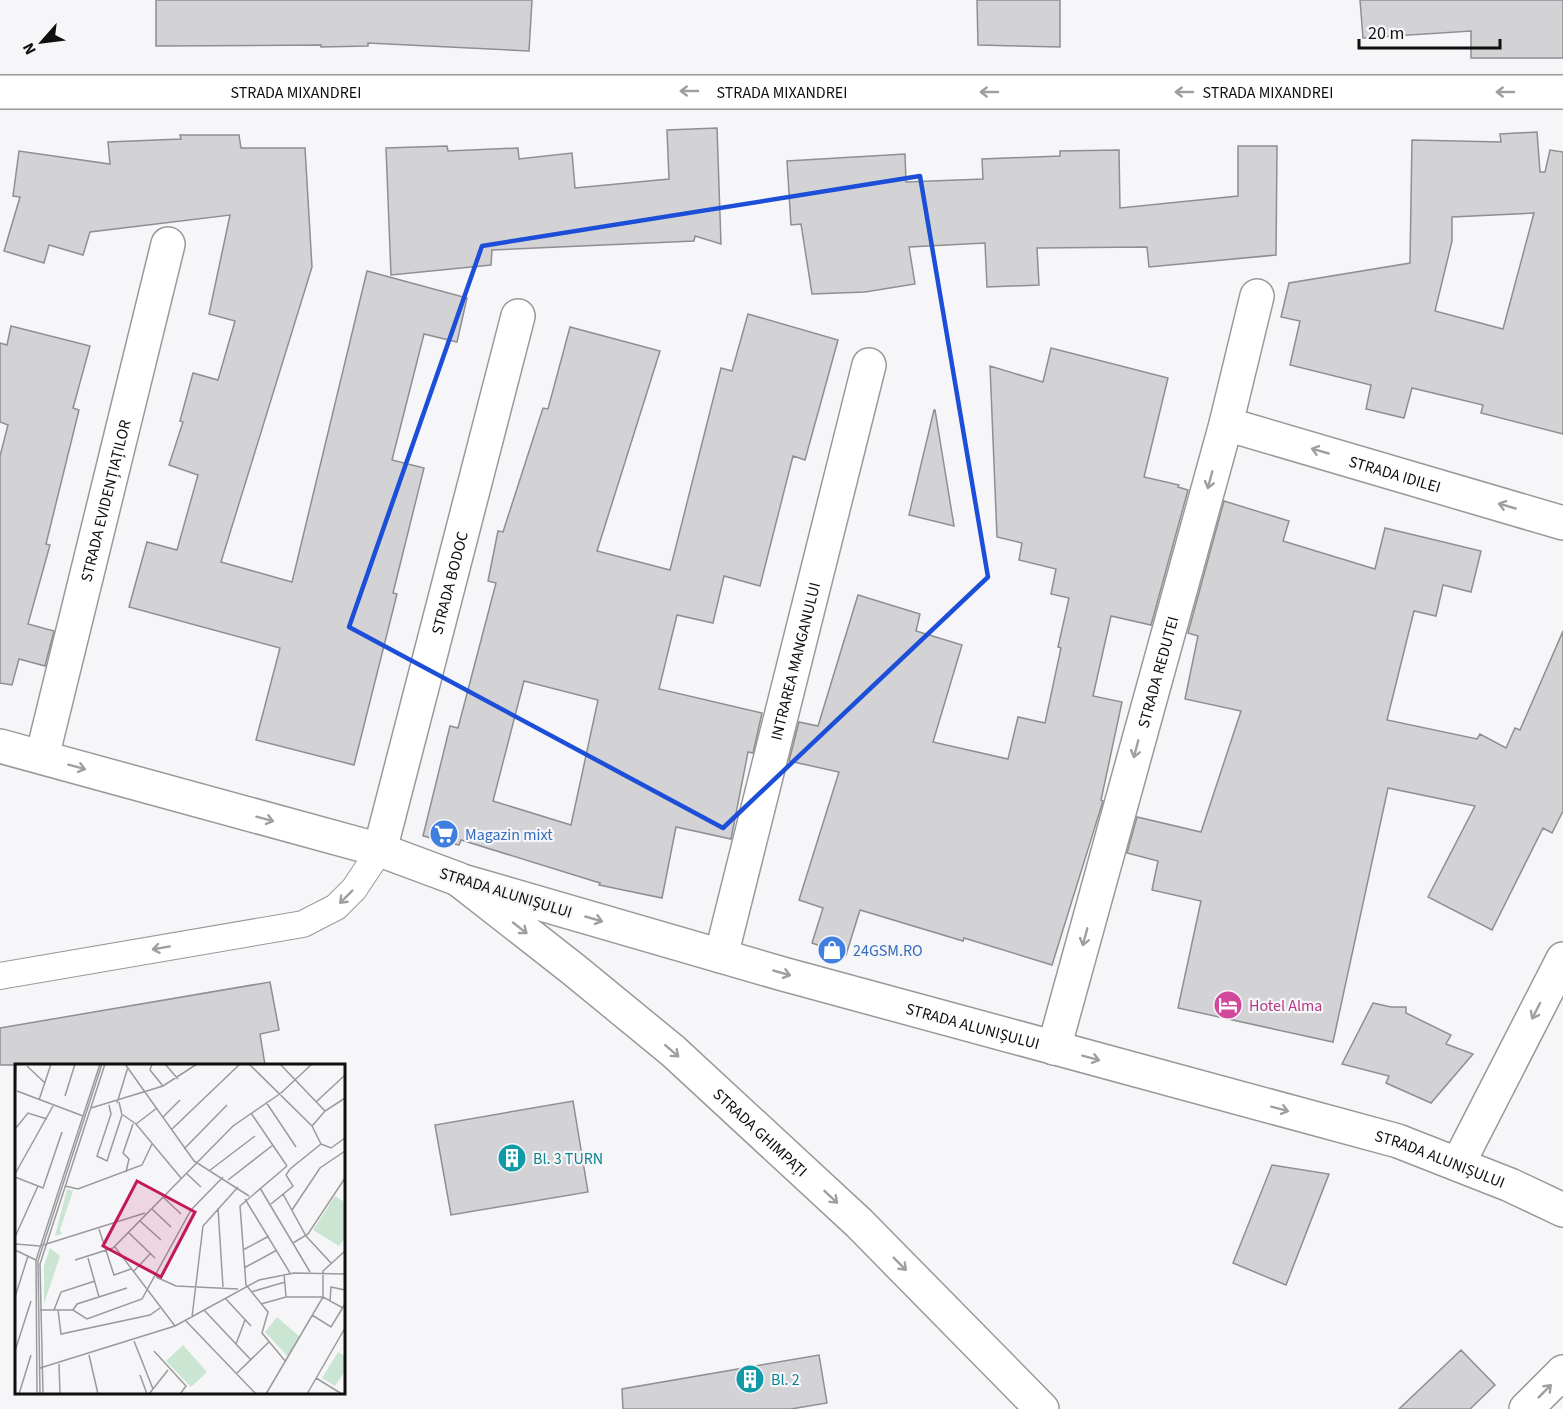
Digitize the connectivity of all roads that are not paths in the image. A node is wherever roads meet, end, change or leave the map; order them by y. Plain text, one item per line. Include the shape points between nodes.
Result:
1 (0, 92) edge
2 (1563, 92) edge
3 (168, 244) dead end
4 (1257, 296) dead end
5 (518, 316) dead end
6 (868, 365) dead end
7 (1226, 424) junction
8 (1563, 522) edge
9 (0, 746) edge
10 (42, 757) junction
11 (380, 850) junction
12 (458, 879) junction
13 (721, 956) junction
14 (1563, 959) edge
15 (0, 976) edge
16 (1054, 1048) junction
17 (1458, 1164) junction
18 (1563, 1210) edge
19 (1563, 1372) edge
20 (1042, 1409) edge
21 (1526, 1409) edge

2 -> 1 street, STRADA MIXANDREI
3 - 10 street, STRADA EVIDENȚIAȚILOR
4 - 7 street, STRADA REDUTEI
5 - 11 street, STRADA BODOC
6 - 13 street, INTRAREA MANGANULUI
8 -> 7 street, STRADA IDILEI
7 -> 16 street, STRADA REDUTEI
9 - 10 street, STRADA ALUNIȘULUI
10 -> 11 street, STRADA ALUNIȘULUI
11 - 12 street, STRADA ALUNIȘULUI
11 -> 15 lane via 354,889 336,907 303,924
12 -> 13 street, STRADA ALUNIȘULUI
12 -> 20 street, STRADA GHIMPAȚI via 673,1051 859,1223
13 -> 16 street, STRADA ALUNIȘULUI
14 -> 17 street
16 -> 17 street, STRADA ALUNIȘULUI via 1398,1141
17 - 18 street, STRADA ALUNIȘULUI
21 -> 19 street

